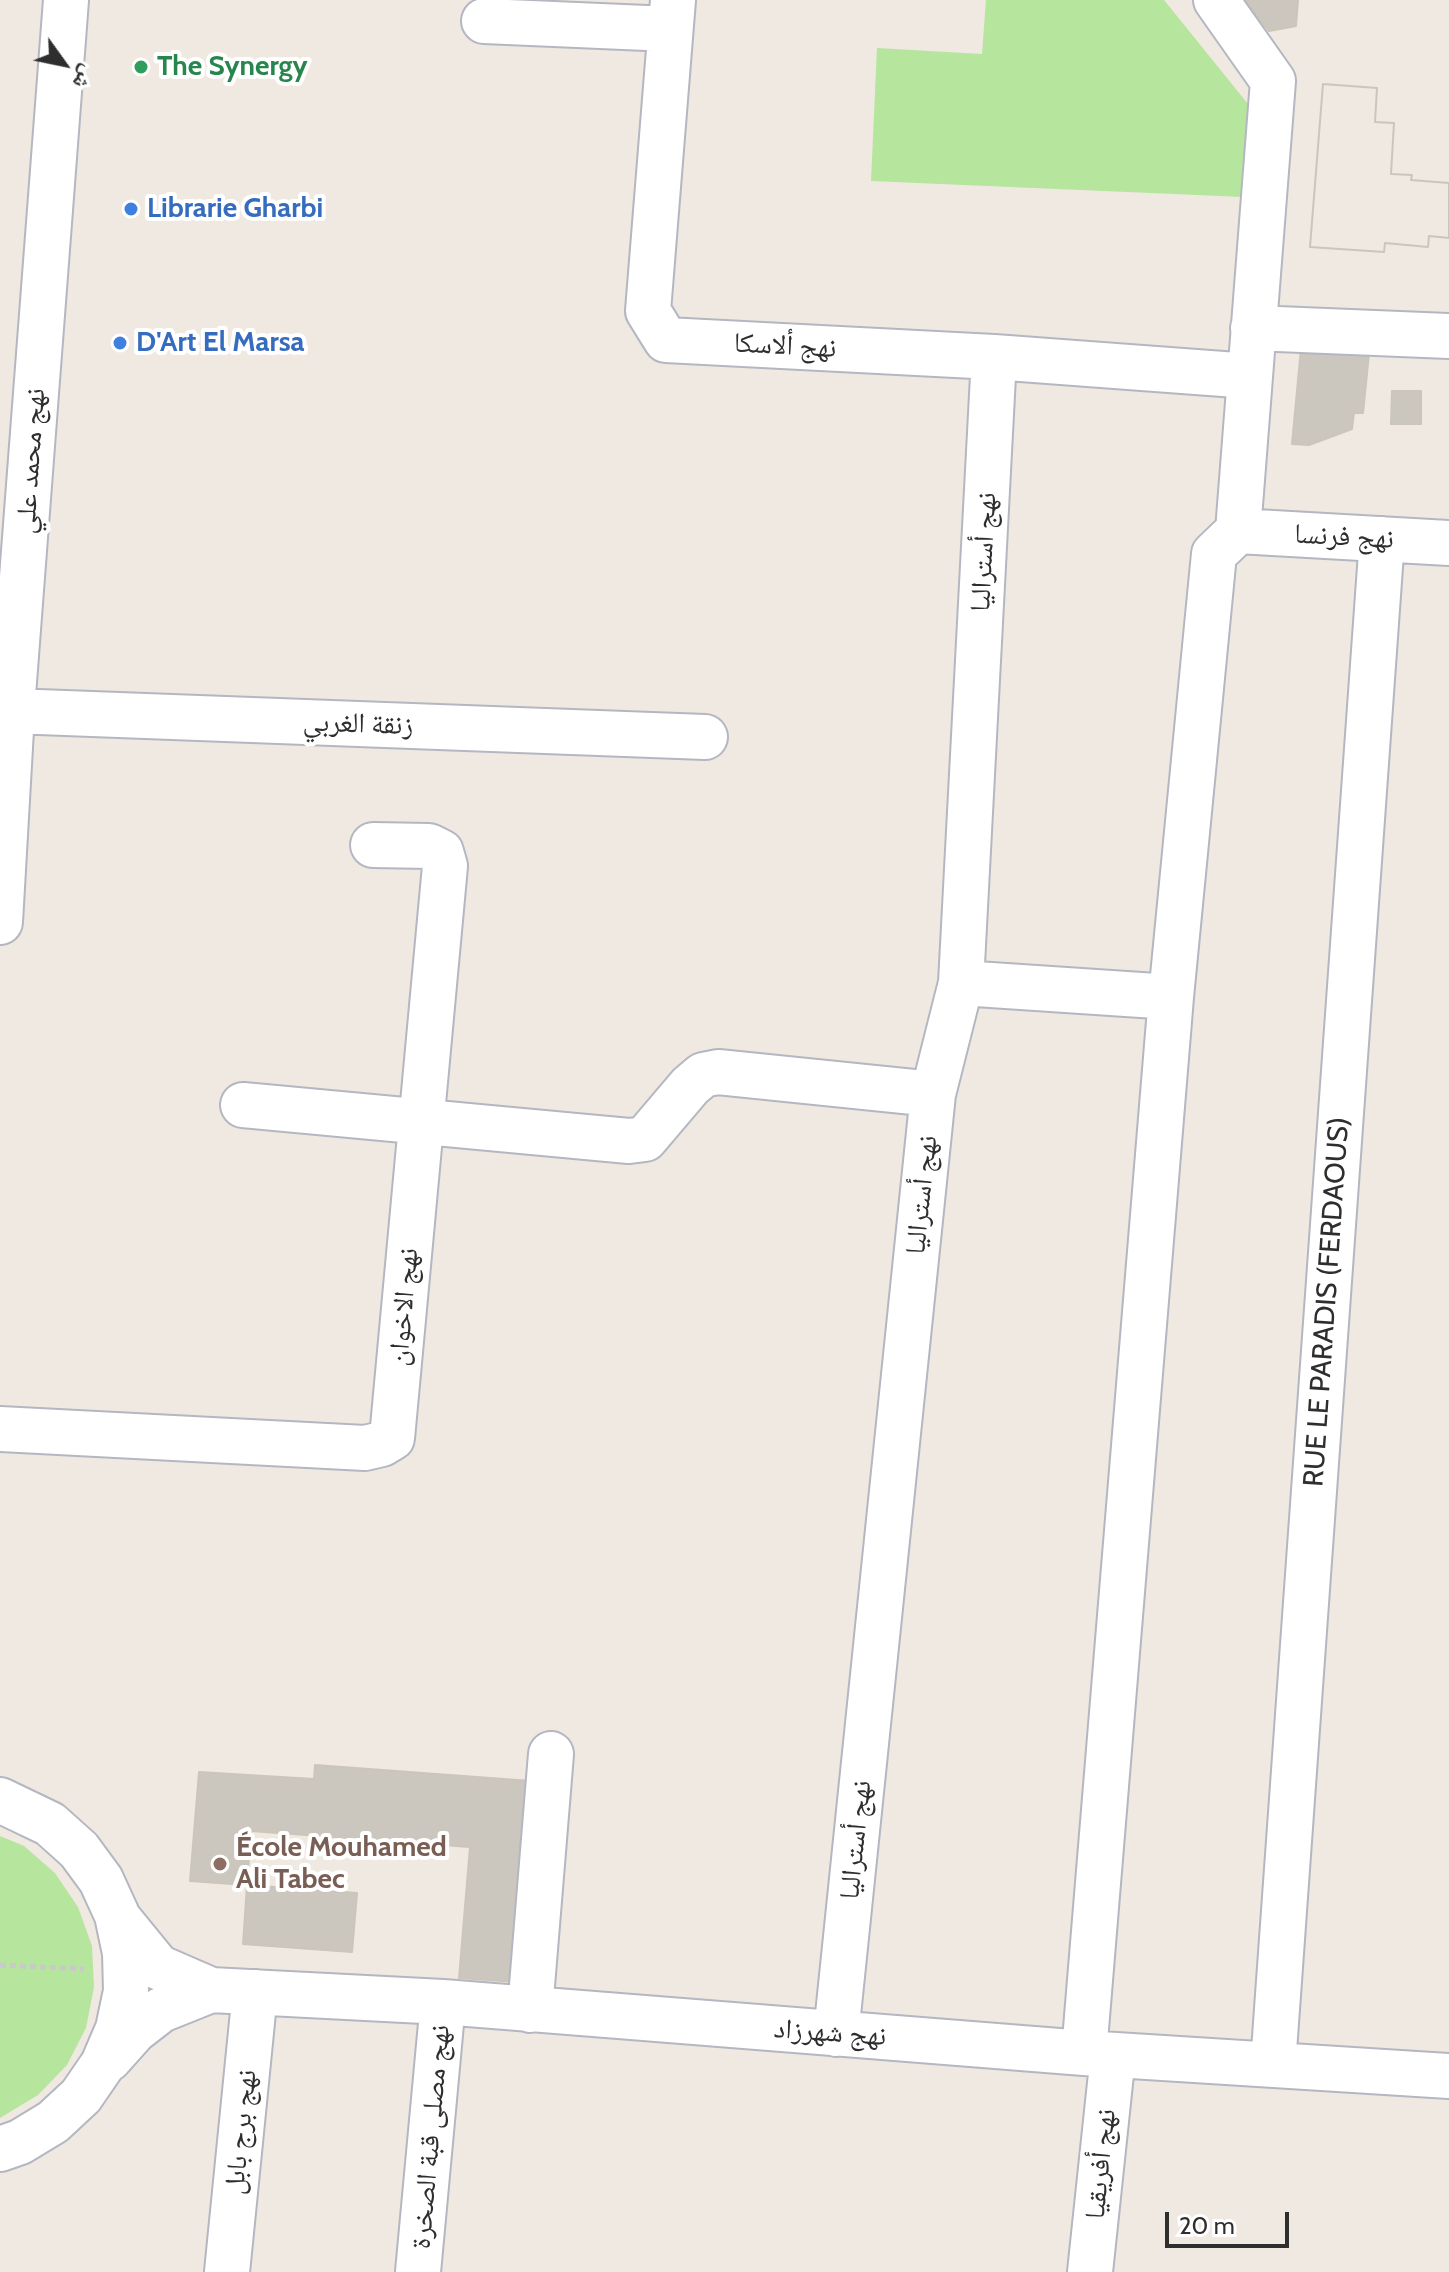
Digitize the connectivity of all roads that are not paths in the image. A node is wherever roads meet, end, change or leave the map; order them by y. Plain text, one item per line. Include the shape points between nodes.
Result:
1 (66, 0) edge
2 (1216, 0) edge
3 (672, 14) edge
4 (484, 21) dead end
5 (1253, 328) junction
6 (1449, 336) edge
7 (994, 357) junction
8 (1250, 376) junction
9 (1238, 531) junction
10 (1382, 539) junction
11 (1449, 543) edge
12 (8, 700) edge
13 (705, 737) dead end
14 (373, 845) dead end
15 (0, 922) edge
16 (961, 983) junction
17 (1171, 997) junction
18 (933, 1094) junction
19 (243, 1105) dead end
20 (421, 1121) junction
21 (0, 1429) edge
22 (551, 1754) dead end
23 (6, 1797) edge
24 (118, 1918) junction
25 (211, 1990) junction
26 (255, 1992) junction
27 (443, 2002) junction
28 (530, 2010) junction
29 (836, 2034) junction
30 (1098, 2054) junction
31 (1273, 2065) junction
32 (100, 2069) junction
33 (1449, 2076) edge
34 (8, 2152) edge
35 (227, 2272) edge
36 (418, 2272) edge
37 (1090, 2272) edge

1 - 12 street, نهج محمد علي
2 - 5 street via 1273,81
3 - 4 street
3 - 7 street, نهج ألاسكا via 648,311 666,340
5 - 6 street
5 - 8 street
7 - 8 street, نهج ألاسكا
7 - 16 street, نهج أستراليا
8 - 9 street
9 - 10 street, نهج فرنسا
9 - 17 street, نهج أفريقيا via 1214,554
10 - 11 street, نهج فرنسا
10 - 31 street, RUE LE PARADIS (FERDAOUS)
12 - 13 street, زنقة الغربي
12 - 15 street, نهج محمد علي
14 - 20 street, نهج الاخوان via 429,846 441,852 445,866
16 - 17 street
16 - 18 street, نهج أستراليا
17 - 30 street, نهج أفريقيا
18 - 20 street via 718,1072 703,1075 690,1086 645,1139
18 - 29 street, نهج أستراليا
19 - 20 street
20 - 21 street, نهج الاخوان via 392,1438 365,1448
22 - 28 street
23 - 24 street via 50,1824 79,1850 101,1880
24 - 25 street via 158,1967
24 - 32 street via 125,1971 118,2029
25 - 26 street, نهج شهرزاد
25 - 32 street via 161,2010
26 - 27 street, نهج شهرزاد
26 - 35 street, نهج برج بابل
27 - 28 street, نهج شهرزاد
27 - 36 street, نهج مصلى قبة الصخرة
28 - 29 street, نهج شهرزاد
29 - 30 street, نهج شهرزاد
30 - 31 street, نهج شهرزاد
30 - 37 street, نهج أفريقيا
31 - 33 street, نهج شهرزاد
32 - 34 street via 53,2122

